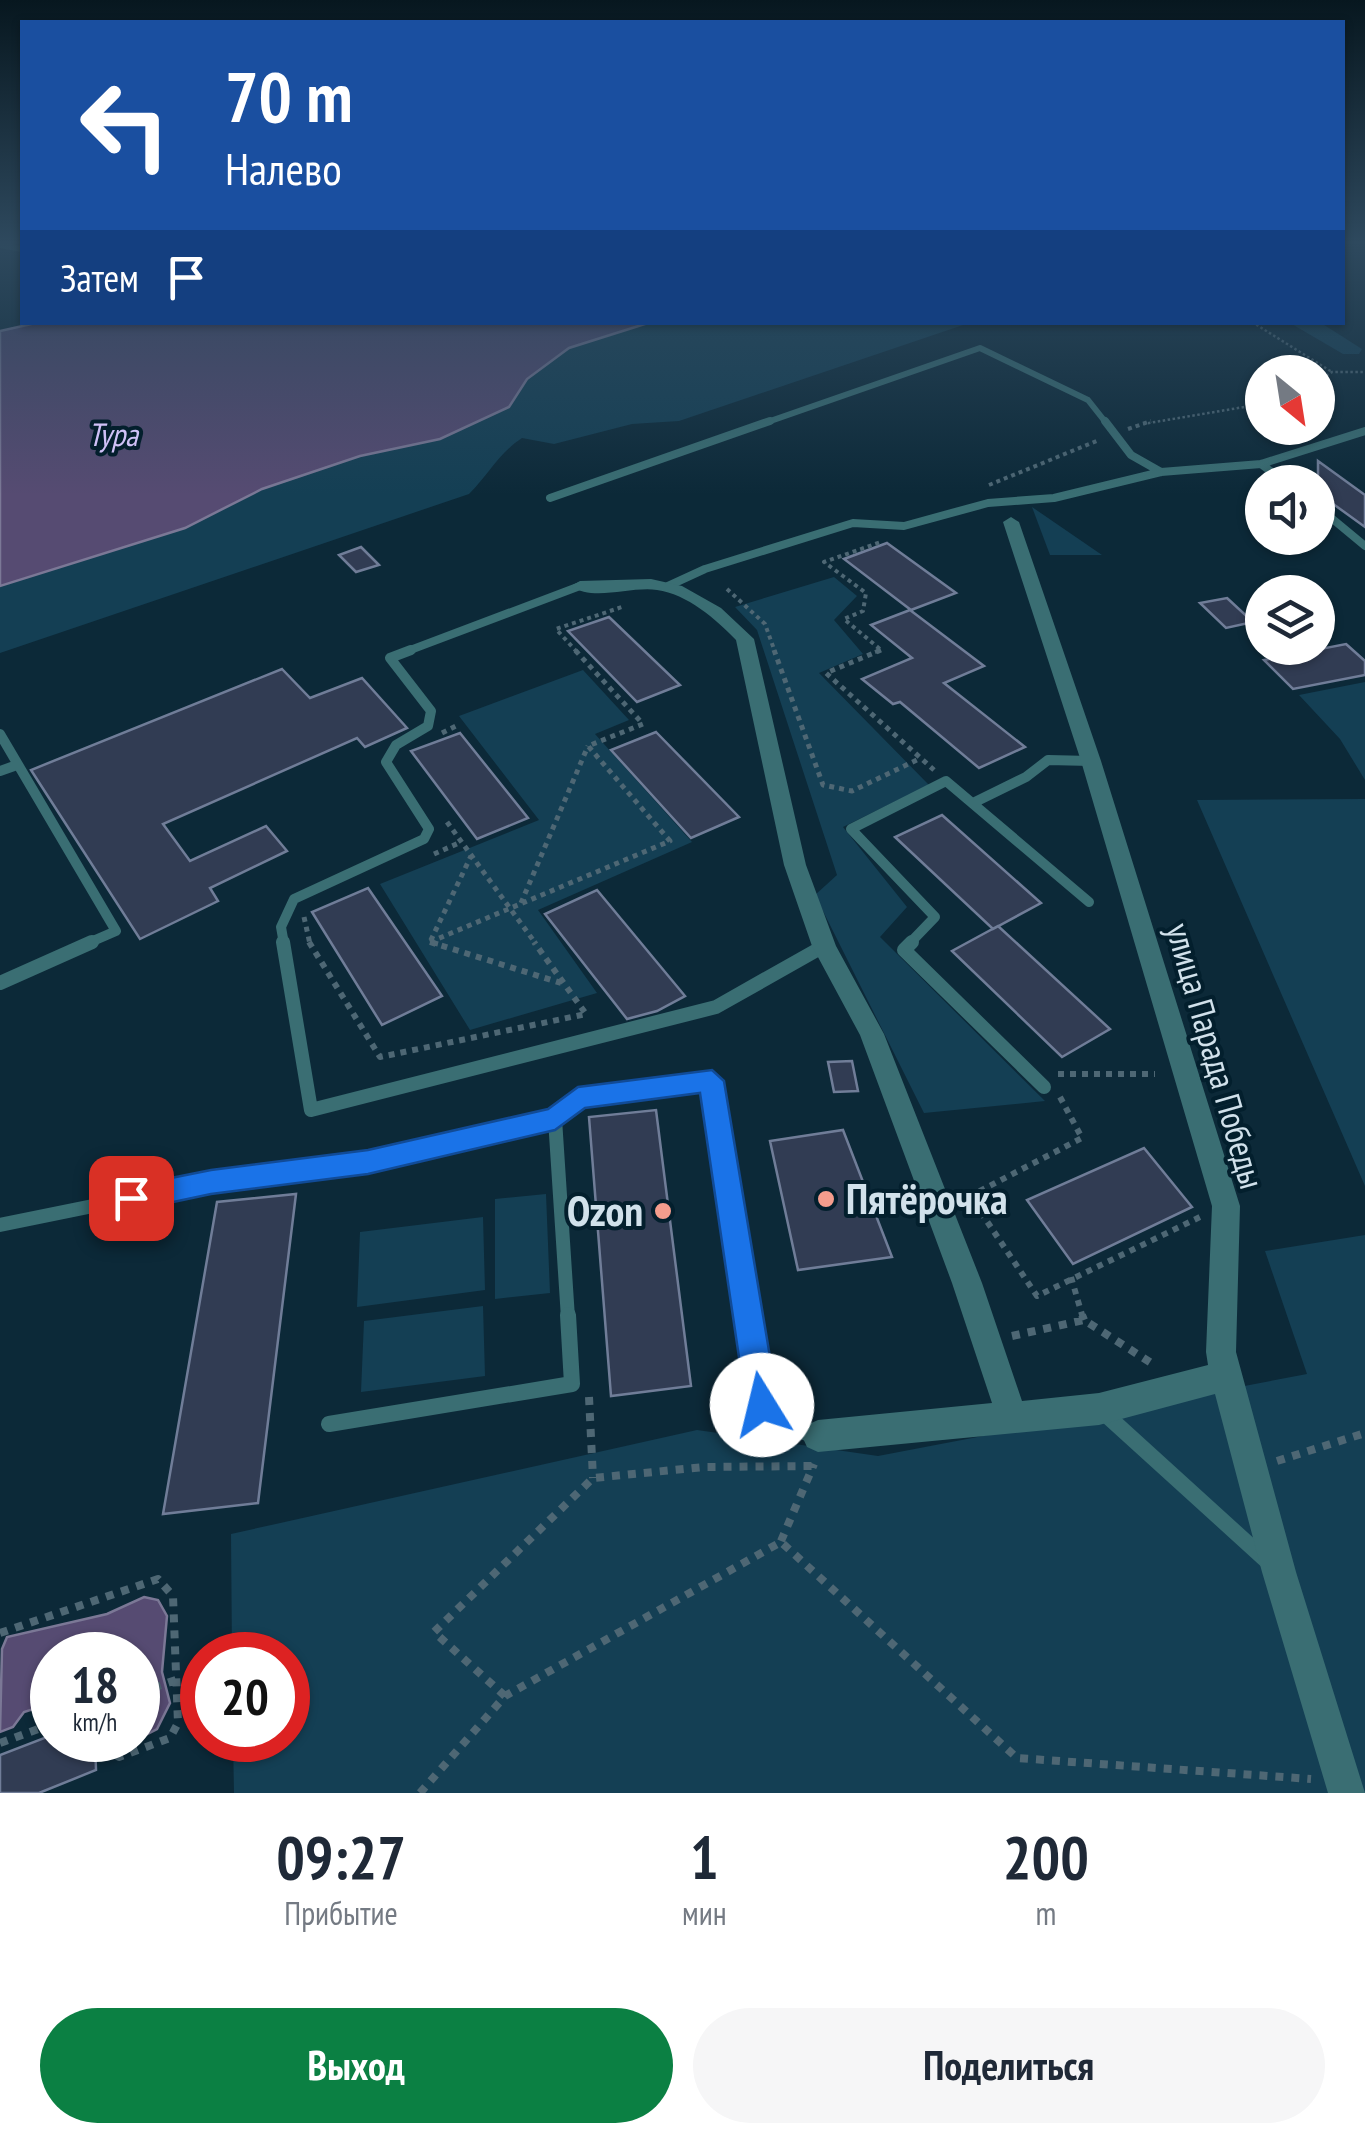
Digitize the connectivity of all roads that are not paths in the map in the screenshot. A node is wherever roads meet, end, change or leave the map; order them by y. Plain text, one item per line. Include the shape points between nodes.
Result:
1 (1365, 431) edge
2 (1261, 464) joint
3 (1161, 472) junction
4 (550, 498) dead end
5 (1335, 521) edge
6 (1011, 522) dead end
7 (1365, 546) edge
8 (580, 586) joint
9 (668, 586) junction
10 (0, 734) edge
11 (1091, 761) junction
12 (17, 765) junction
13 (0, 771) edge
14 (973, 803) junction
15 (1089, 902) dead end
16 (824, 946) junction
17 (0, 983) edge
18 (1044, 1087) dead end
19 (555, 1119) junction
20 (0, 1225) edge
21 (1226, 1376) junction
22 (1099, 1410) junction
23 (1012, 1416) junction
24 (329, 1424) dead end
25 (816, 1451) joint
26 (1279, 1572) junction
27 (1345, 1787) edge

1 - 2 lane
2 - 3 lane
3 - 4 lane via 1131,454 1088,400 980,348
3 - 9 lane via 1054,498 988,502 904,526 853,523
5 - 7 lane
6 - 11 street, улица Парада Победы
8 - 9 street
8 - 16 lane via 390,658 432,712 428,726 396,746 386,762 428,830 424,840 294,899 281,926 311,1110 716,1007
9 - 16 street via 746,639 795,864
10 - 12 lane
11 - 14 lane via 1048,760
11 - 21 street, улица Парада Победы via 1226,1206
12 - 13 lane
12 - 17 lane via 116,931
14 - 15 lane
14 - 18 lane via 946,781 851,829 935,917 904,950
16 - 23 street via 872,1034
19 - 20 lane via 368,1162 211,1182
19 - 24 lane via 572,1384
19 - 25 lane via 578,1098 712,1081 762,1405
21 - 22 street
21 - 26 street, улица Парада Победы
22 - 23 street
22 - 26 lane
23 - 25 street
26 - 27 street, улица Парада Победы

